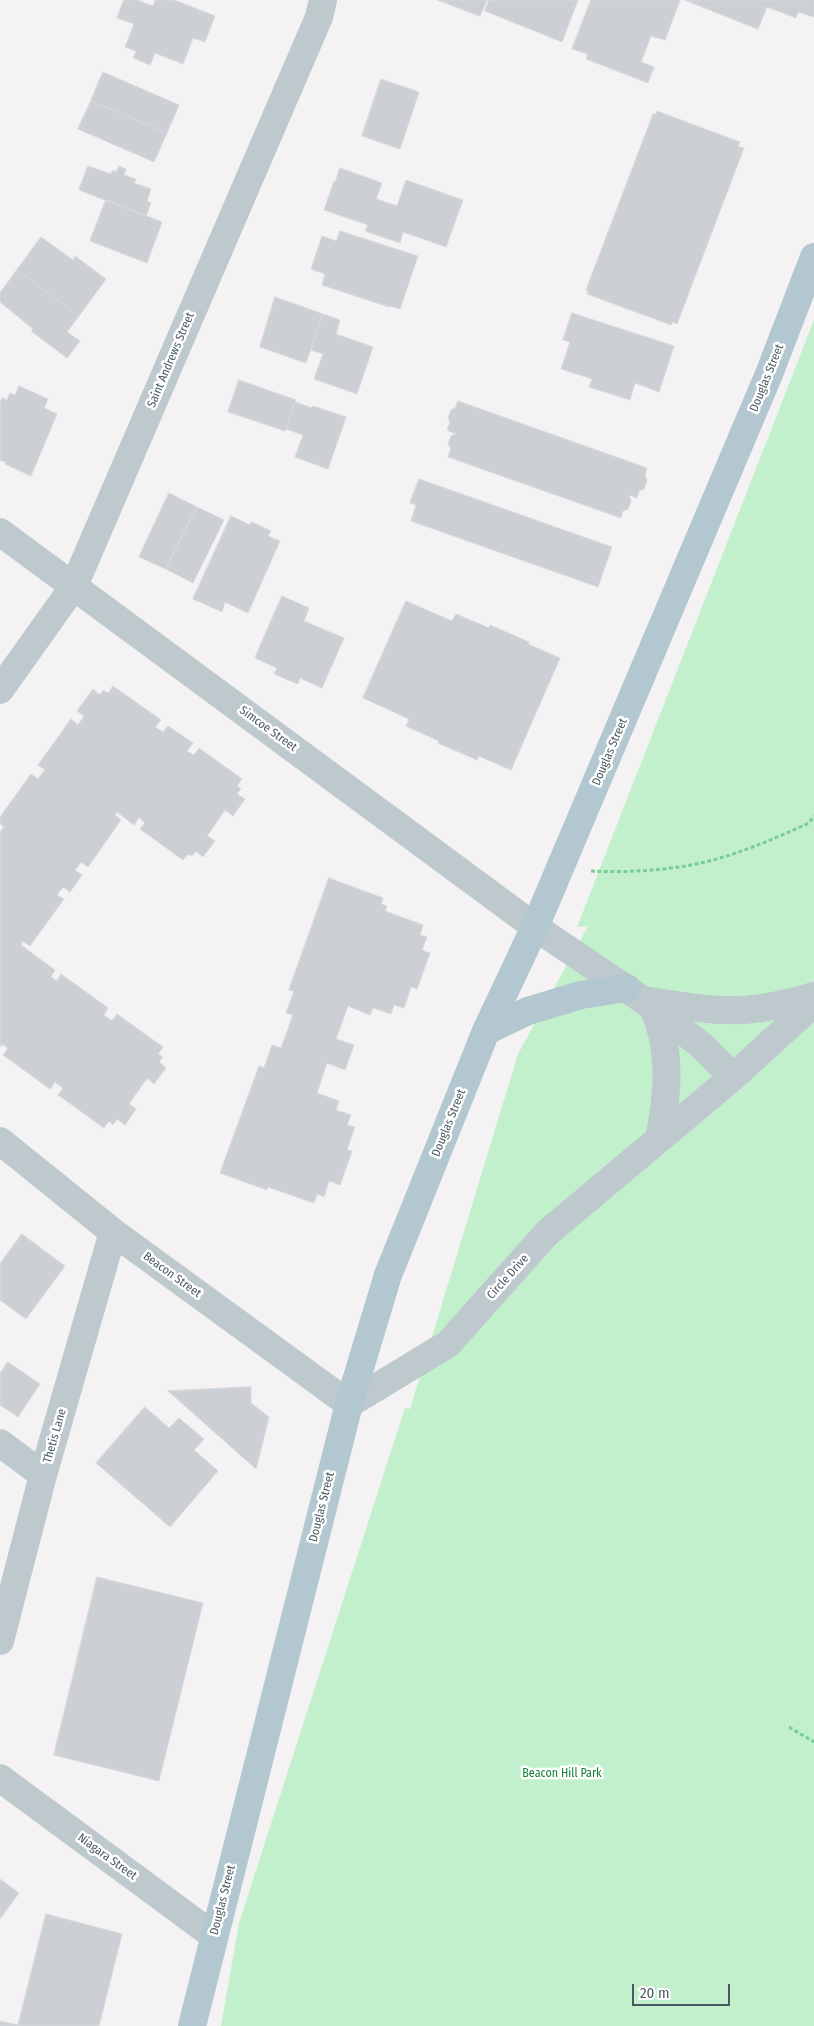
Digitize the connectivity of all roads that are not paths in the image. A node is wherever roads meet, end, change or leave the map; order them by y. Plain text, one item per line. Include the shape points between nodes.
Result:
1 (321, 9) edge
2 (814, 257) edge
3 (0, 532) edge
4 (74, 586) junction
5 (0, 690) edge
6 (535, 927) junction
7 (814, 996) edge
8 (641, 998) junction
9 (814, 1004) edge
10 (486, 1031) junction
11 (733, 1077) junction
12 (659, 1139) junction
13 (0, 1141) edge
14 (113, 1232) junction
15 (349, 1404) junction
16 (0, 1443) edge
17 (44, 1475) junction
18 (0, 1641) edge
19 (0, 1778) edge
20 (214, 1936) junction
21 (192, 2026) edge

1 - 4 street, Saint Andrews Street
2 - 6 main road, Douglas Street via 769,374
3 - 4 street, Simcoe Street
4 - 5 street, Saint Andrews Street
4 - 6 street, Simcoe Street
6 - 8 street
6 - 10 main road, Douglas Street
7 - 8 street via 786,1005 744,1010 692,1007
8 - 10 main road via 581,995 528,1010
8 - 11 street via 702,1046
8 - 12 street via 660,1024 665,1045 666,1108
9 - 11 street, Circle Drive
10 - 15 main road, Douglas Street via 388,1275
11 - 12 street, Circle Drive
12 - 15 street, Circle Drive via 547,1233 448,1344
13 - 14 street, Beacon Street
14 - 15 street, Beacon Street
14 - 17 street, Thetis Lane
15 - 20 main road, Douglas Street
16 - 17 street
17 - 18 street, Thetis Lane
19 - 20 street, Niagara Street
20 - 21 main road, Douglas Street

